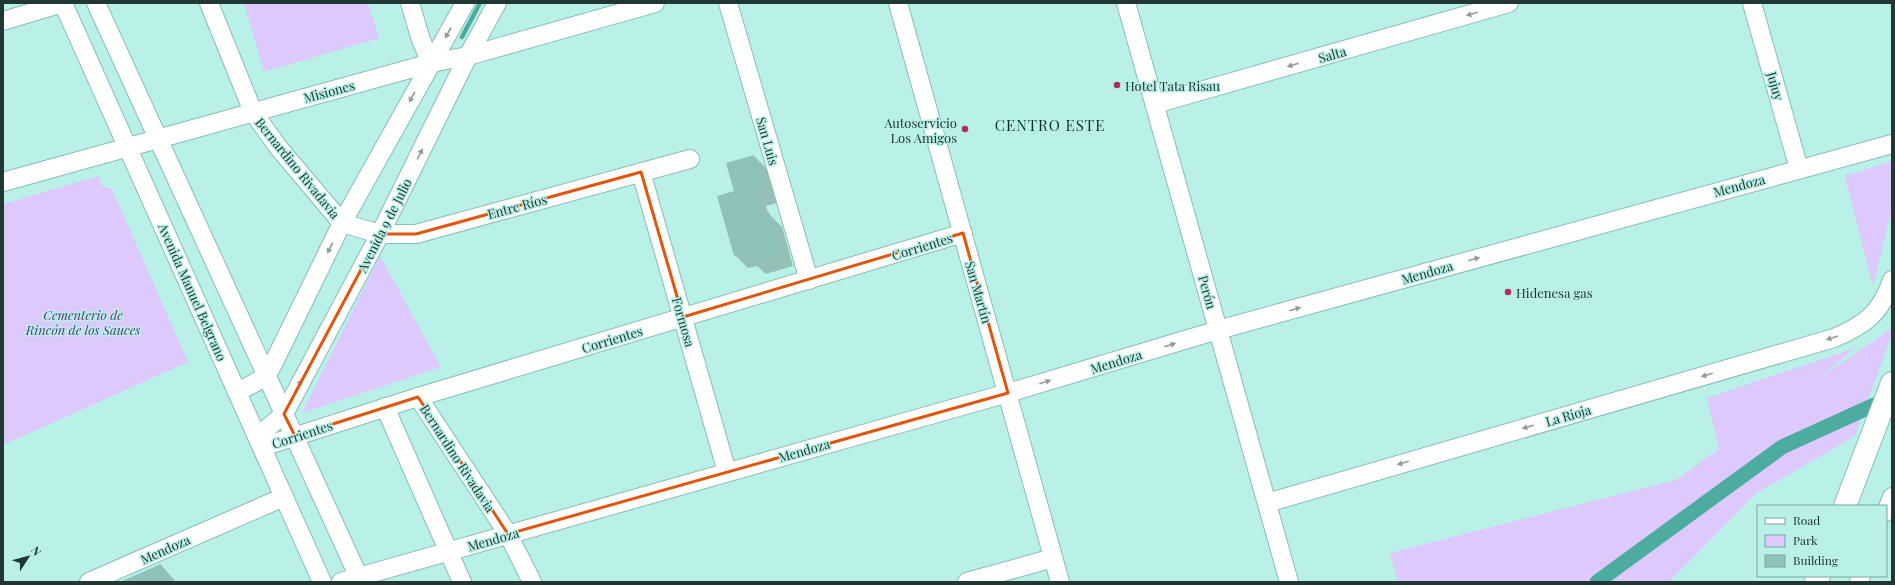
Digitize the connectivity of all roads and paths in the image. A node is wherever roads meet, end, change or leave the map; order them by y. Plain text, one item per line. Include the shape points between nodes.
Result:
1 (63, 3) edge
2 (96, 3) edge
3 (208, 3) edge
4 (410, 3) edge
5 (465, 3) edge
6 (497, 3) edge
7 (655, 3) edge
8 (728, 3) edge
9 (898, 3) edge
10 (1126, 3) edge
11 (1510, 3) edge
12 (1752, 3) edge
13 (3, 21) edge
14 (468, 56) junction
15 (432, 63) junction
16 (1155, 104) junction
17 (253, 112) junction
18 (157, 138) junction
19 (1892, 144) edge
20 (127, 147) junction
21 (690, 159) dead end
22 (1799, 169) junction
23 (641, 172) junction
24 (3, 182) edge
25 (342, 223) junction
26 (380, 234) junction
27 (963, 234) junction
28 (809, 280) junction
29 (1892, 280) edge
30 (682, 317) junction
31 (1218, 330) junction
32 (266, 377) junction
33 (1892, 383) edge
34 (237, 392) junction
35 (1008, 393) junction
36 (418, 397) junction
37 (385, 407) junction
38 (284, 414) junction
39 (295, 436) junction
40 (260, 442) junction
41 (728, 472) junction
42 (284, 497) junction
43 (1892, 497) edge
44 (1267, 503) junction
45 (1845, 505) edge
46 (1887, 510) edge
47 (508, 534) junction
48 (448, 551) junction
49 (1053, 558) junction
50 (360, 579) edge
51 (89, 582) edge
52 (322, 582) edge
53 (341, 582) edge
54 (462, 582) edge
55 (532, 582) edge
56 (967, 582) edge
57 (1060, 582) edge
58 (1289, 582) edge

1 - 13 street
1 - 20 street, Avenida Manuel Belgrano
2 - 18 street
3 - 17 street, Bernardino Rivadavia
4 - 15 street via 421,40
5 -> 15 street
6 - 14 street, Avenida 9 de Julio
7 - 14 street, Misiones
8 - 28 street, San Luis
9 - 27 street, San Martín
10 - 16 street, Perón
11 -> 16 street, Salta
12 - 22 street, Jujuy
14 - 15 street, Misiones
26 -> 14 street, Avenida 9 de Julio
15 - 17 street, Misiones
15 -> 25 street
16 - 31 street, Perón
17 - 18 street, Misiones
17 - 25 street, Bernardino Rivadavia via 278,147
18 - 20 street, Misiones
18 - 32 street
19 - 22 street, Mendoza
20 - 24 street, Misiones
20 - 34 street, Avenida Manuel Belgrano
21 - 23 street, Entre Ríos
31 -> 22 street, Mendoza
23 - 26 street, Entre Ríos via 416,234
23 - 30 street, Formosa
25 - 26 street, Entre Ríos
25 -> 32 street
38 -> 26 street, Avenida 9 de Julio
27 - 28 street, Corrientes
27 - 35 street, San Martín
28 - 30 street, Corrientes
29 -> 44 street, La Rioja via 1887,296 1867,322 1834,338
30 - 36 street, Corrientes
30 - 41 street, Formosa
35 -> 31 street, Mendoza
31 - 44 street, Perón
32 - 34 street
32 - 38 street
33 - 45 main road
34 - 40 street, Avenida Manuel Belgrano
35 - 41 street, Mendoza
35 - 49 street, San Martín
36 - 37 street, Corrientes
36 - 47 street, Bernardino Rivadavia
37 - 39 street, Corrientes
37 - 48 street
38 - 39 street
38 - 40 street, Avenida 9 de Julio
39 - 40 street, Corrientes
39 - 50 street
40 - 42 street, Avenida Manuel Belgrano
41 - 47 street, Mendoza
42 - 51 street, Mendoza
42 - 52 street, Avenida Manuel Belgrano
43 - 46 street
44 - 58 street, Perón
47 - 48 street, Mendoza
47 - 55 street, Bernardino Rivadavia
48 - 50 street, Mendoza
48 - 54 street
49 - 56 street
49 - 57 street, San Martín
50 - 53 street, Mendoza

